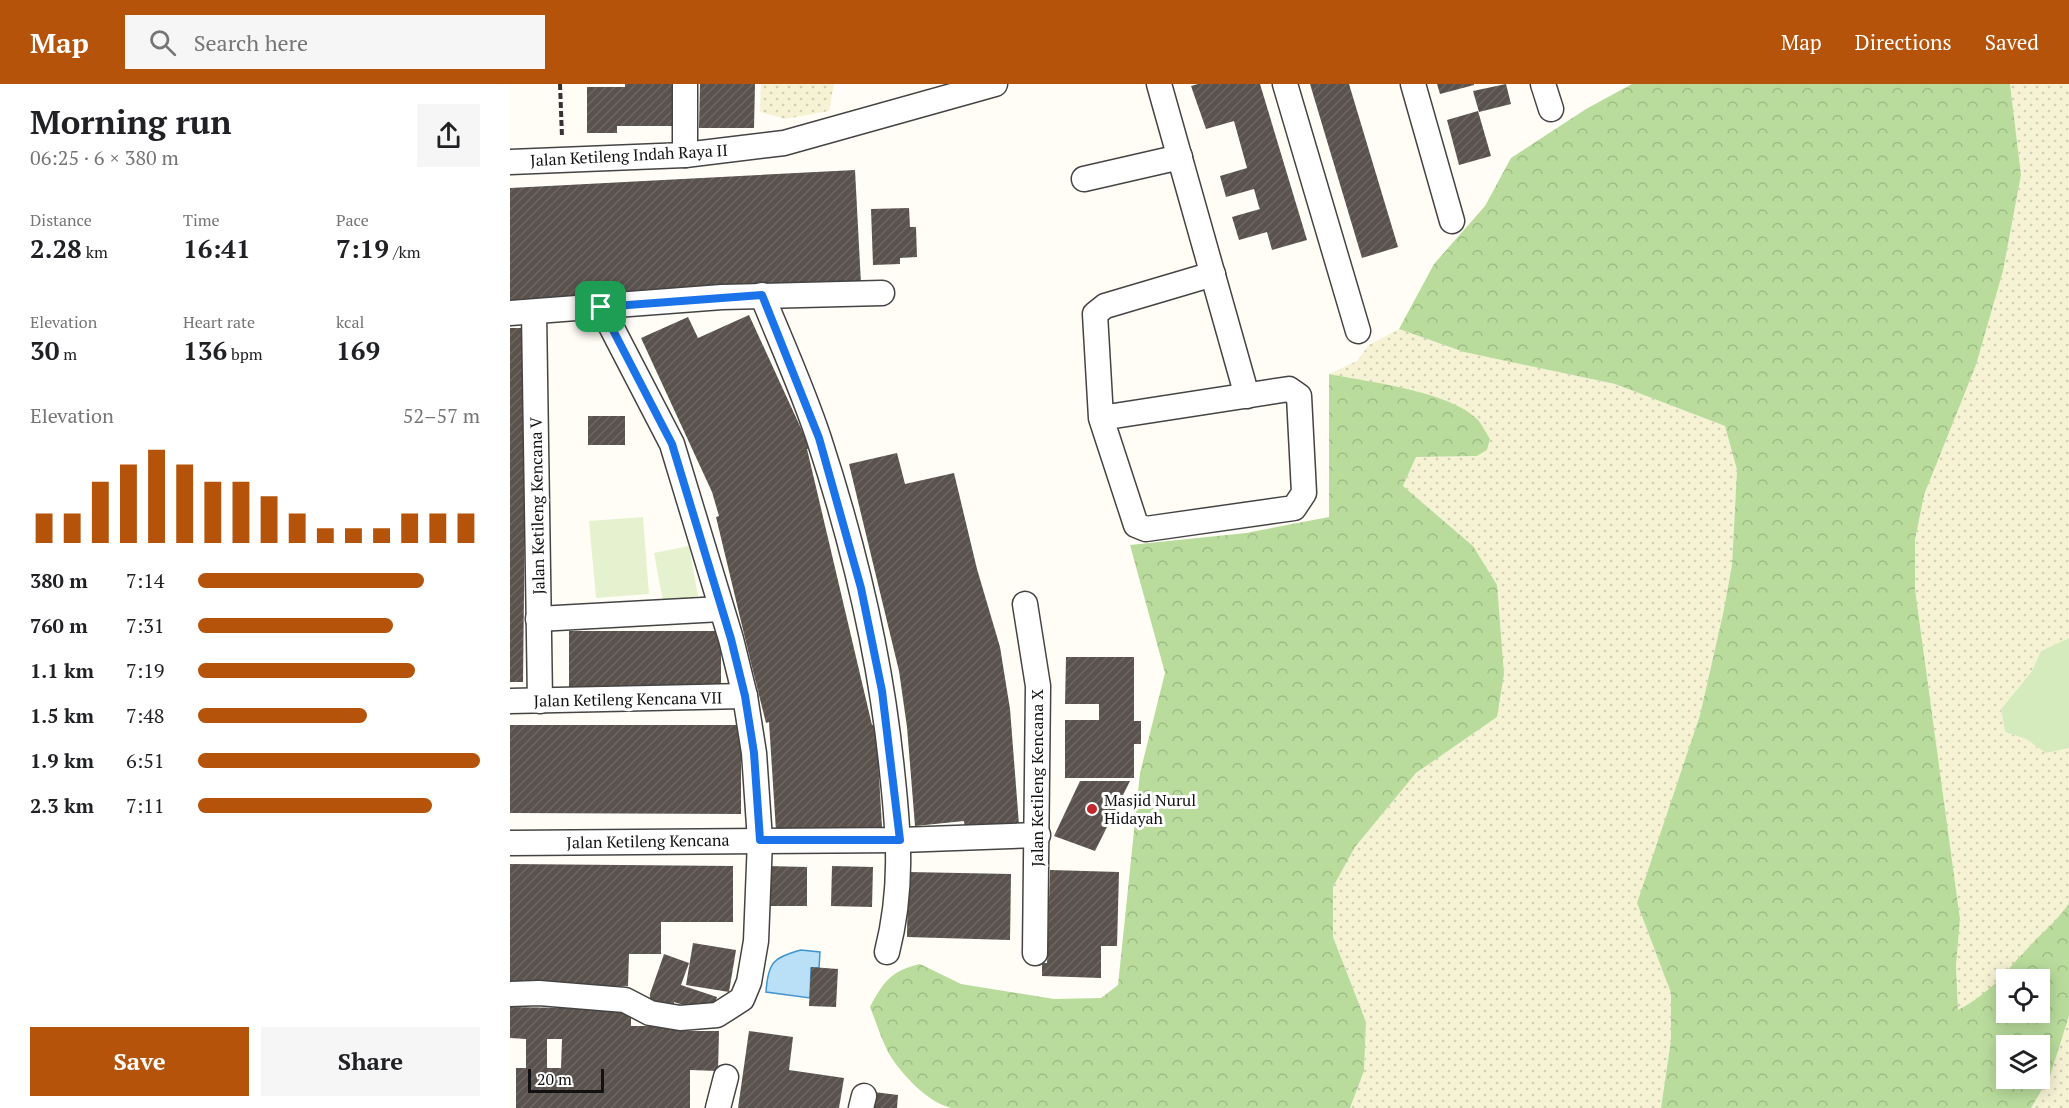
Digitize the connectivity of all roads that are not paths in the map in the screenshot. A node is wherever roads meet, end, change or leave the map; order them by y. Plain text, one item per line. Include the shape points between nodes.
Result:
1 (685, 84) edge
2 (995, 84) edge
3 (1159, 84) edge
4 (1285, 84) edge
5 (1413, 84) edge
6 (1543, 84) edge
7 (1551, 109) dead end
8 (685, 155) junction
9 (1180, 158) junction
10 (510, 162) edge
11 (1084, 178) dead end
12 (1452, 221) dead end
13 (1213, 274) junction
14 (882, 293) dead end
15 (762, 295) junction
16 (601, 307) junction
17 (522, 312) edge
18 (1358, 331) dead end
19 (1247, 396) junction
20 (1101, 418) junction
21 (1025, 604) dead end
22 (721, 609) junction
23 (538, 619) junction
24 (745, 696) junction
25 (510, 701) edge
26 (540, 701) junction
27 (1038, 835) junction
28 (760, 840) junction
29 (900, 840) junction
30 (510, 843) edge
31 (887, 952) dead end
32 (1035, 953) dead end
33 (510, 994) edge
34 (726, 1077) dead end
35 (718, 1108) edge

1 - 8 street
2 - 8 street, Jalan Ketileng Indah Raya II via 783,143
3 - 9 street
4 - 18 street
5 - 12 street
6 - 7 street
8 - 10 street, Jalan Ketileng Indah Raya II
9 - 11 street
9 - 13 street
13 - 19 street
13 - 20 street via 1099,308 1094,320
14 - 15 street
15 - 16 street
15 - 29 street via 819,438 861,588 882,691
16 - 17 street
16 - 22 street via 672,444
17 - 23 street, Jalan Ketileng Kencana V
19 - 20 street
19 - 20 street via 1289,389 1299,396 1304,493 1294,508 1141,528 1136,525
21 - 27 street, Jalan Ketileng Kencana X via 1038,686
22 - 23 street
22 - 24 street
23 - 26 street, Jalan Ketileng Kencana V
24 - 26 street, Jalan Ketileng Kencana VII
24 - 28 street via 754,753
25 - 26 street, Jalan Ketileng Kencana VII
27 - 29 street, Jalan Ketileng Kencana
27 - 32 street, Jalan Ketileng Kencana X
28 - 29 street, Jalan Ketileng Kencana
28 - 30 street, Jalan Ketileng Kencana
28 - 33 street via 756,941 749,982 742,999 728,1010 717,1015 680,1018 650,1013 625,1000
29 - 31 street via 894,924
34 - 35 street

